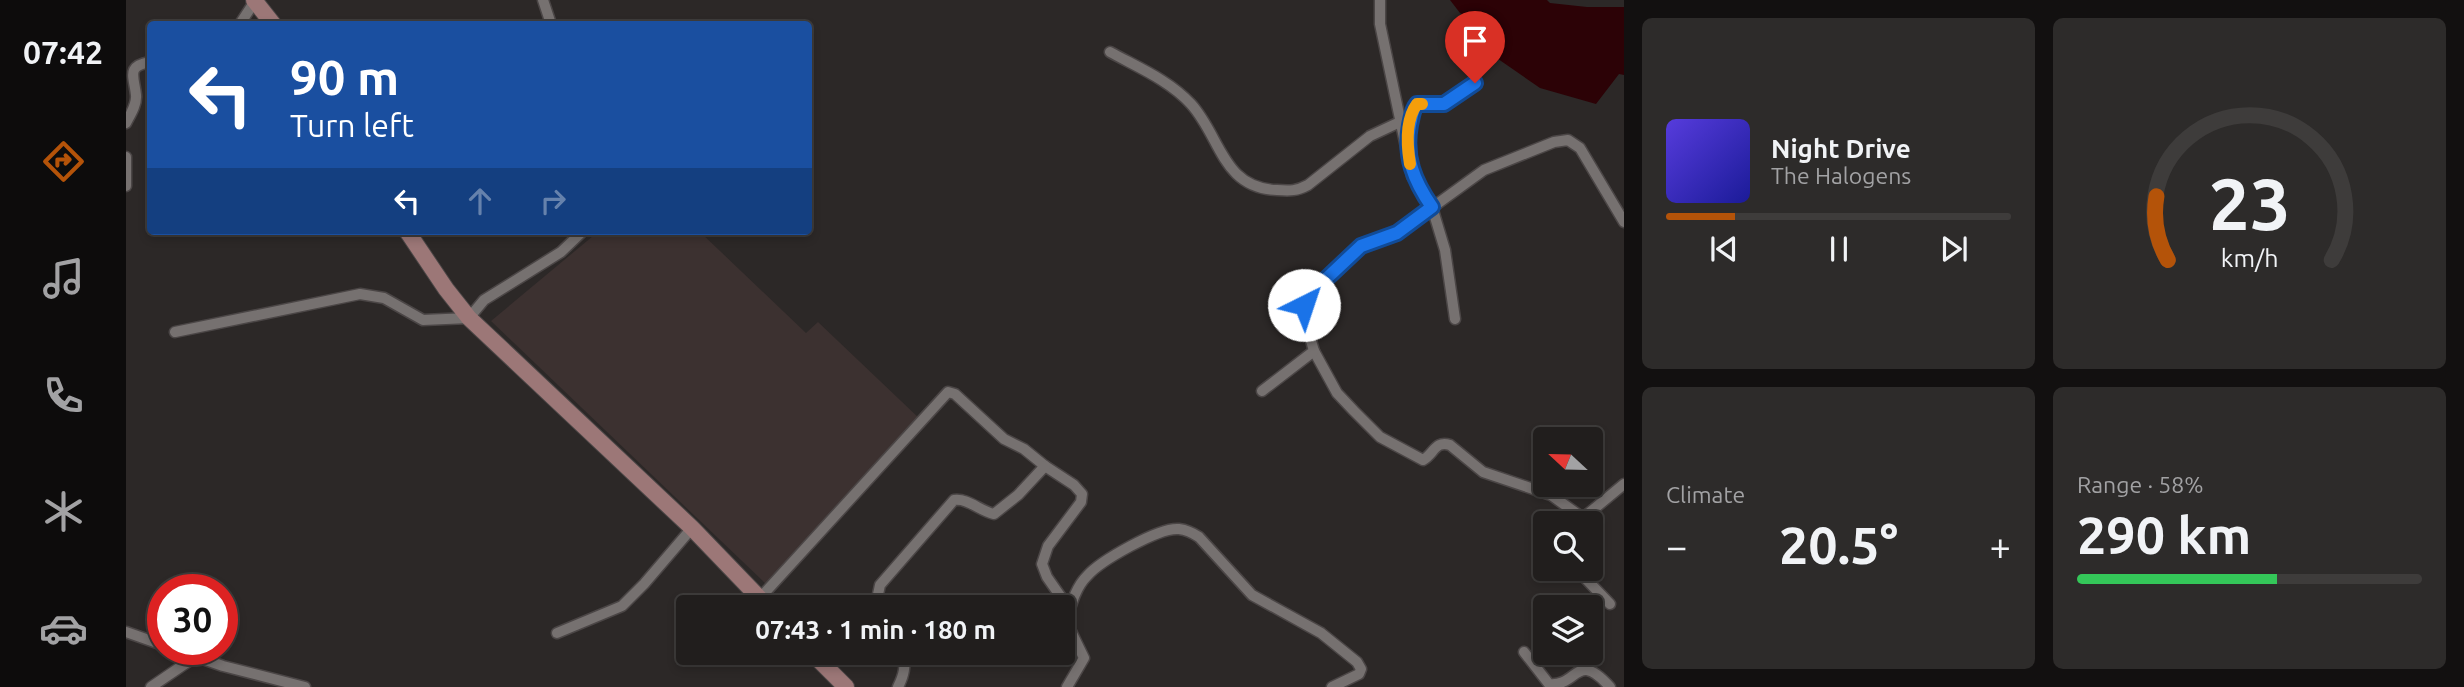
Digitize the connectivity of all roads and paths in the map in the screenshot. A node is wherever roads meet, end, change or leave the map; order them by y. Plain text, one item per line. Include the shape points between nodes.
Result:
1 (254, 0) edge
2 (543, 0) edge
3 (1380, 0) edge
4 (242, 21) edge
5 (271, 21) edge
6 (550, 21) edge
7 (1110, 52) dead end
8 (147, 63) edge
9 (1475, 83) dead end
10 (1402, 121) junction
11 (126, 123) edge
12 (1406, 144) junction
13 (126, 157) edge
14 (126, 186) edge
15 (1432, 207) junction
16 (1624, 222) edge
17 (410, 235) edge
18 (579, 235) edge
19 (469, 318) junction
20 (1455, 319) dead end
21 (176, 332) dead end
22 (1314, 351) junction
23 (1262, 391) dead end
24 (1045, 466) junction
25 (1624, 484) edge
26 (1570, 511) edge
27 (1593, 511) edge
28 (692, 528) junction
29 (1588, 581) edge
30 (756, 595) edge
31 (771, 595) edge
32 (878, 595) edge
33 (1060, 595) edge
34 (1075, 598) edge
35 (1610, 604) dead end
36 (126, 632) edge
37 (557, 633) dead end
38 (147, 639) edge
39 (1075, 642) edge
40 (1524, 652) dead end
41 (183, 665) edge
42 (224, 665) edge
43 (823, 665) edge
44 (905, 665) edge
45 (151, 687) edge
46 (305, 687) edge
47 (846, 687) edge
48 (898, 687) edge
49 (1067, 687) edge
50 (1332, 687) edge
51 (1610, 687) edge

1 - 4 street
1 - 5 street
2 - 6 street
3 - 10 street via 1380,24
7 - 10 street via 1166,82 1192,105 1236,175 1265,190 1296,191 1370,136
8 - 11 street via 132,71 136,98
9 - 12 street via 1444,104 1417,104
10 - 12 street
12 - 15 street via 1412,176
13 - 14 street
15 - 16 street via 1484,170 1568,140 1580,148
15 - 20 street via 1445,250
15 - 22 street via 1397,233 1361,246 1309,298 1304,316
17 - 19 street
18 - 19 street via 561,252 484,300
19 - 21 street via 423,320 384,298 360,294
19 - 28 street
22 - 23 street
22 - 26 street via 1337,393 1380,437 1423,460 1437,445 1450,445 1483,472 1551,495
24 - 31 street via 1003,439 948,392
24 - 32 street via 994,514 962,499 954,500 880,585
24 - 33 street via 1082,494 1081,502 1048,546 1042,564
25 - 27 street
28 - 30 street
28 - 37 street via 622,606
29 - 35 street
34 - 50 street via 1088,575 1137,542 1177,528 1190,532 1252,595 1321,633 1357,662 1361,669 1355,677
36 - 38 street
39 - 49 street via 1084,658
40 - 51 street via 1549,684 1557,686 1589,670
41 - 45 street
42 - 46 street
43 - 47 street
44 - 48 street

